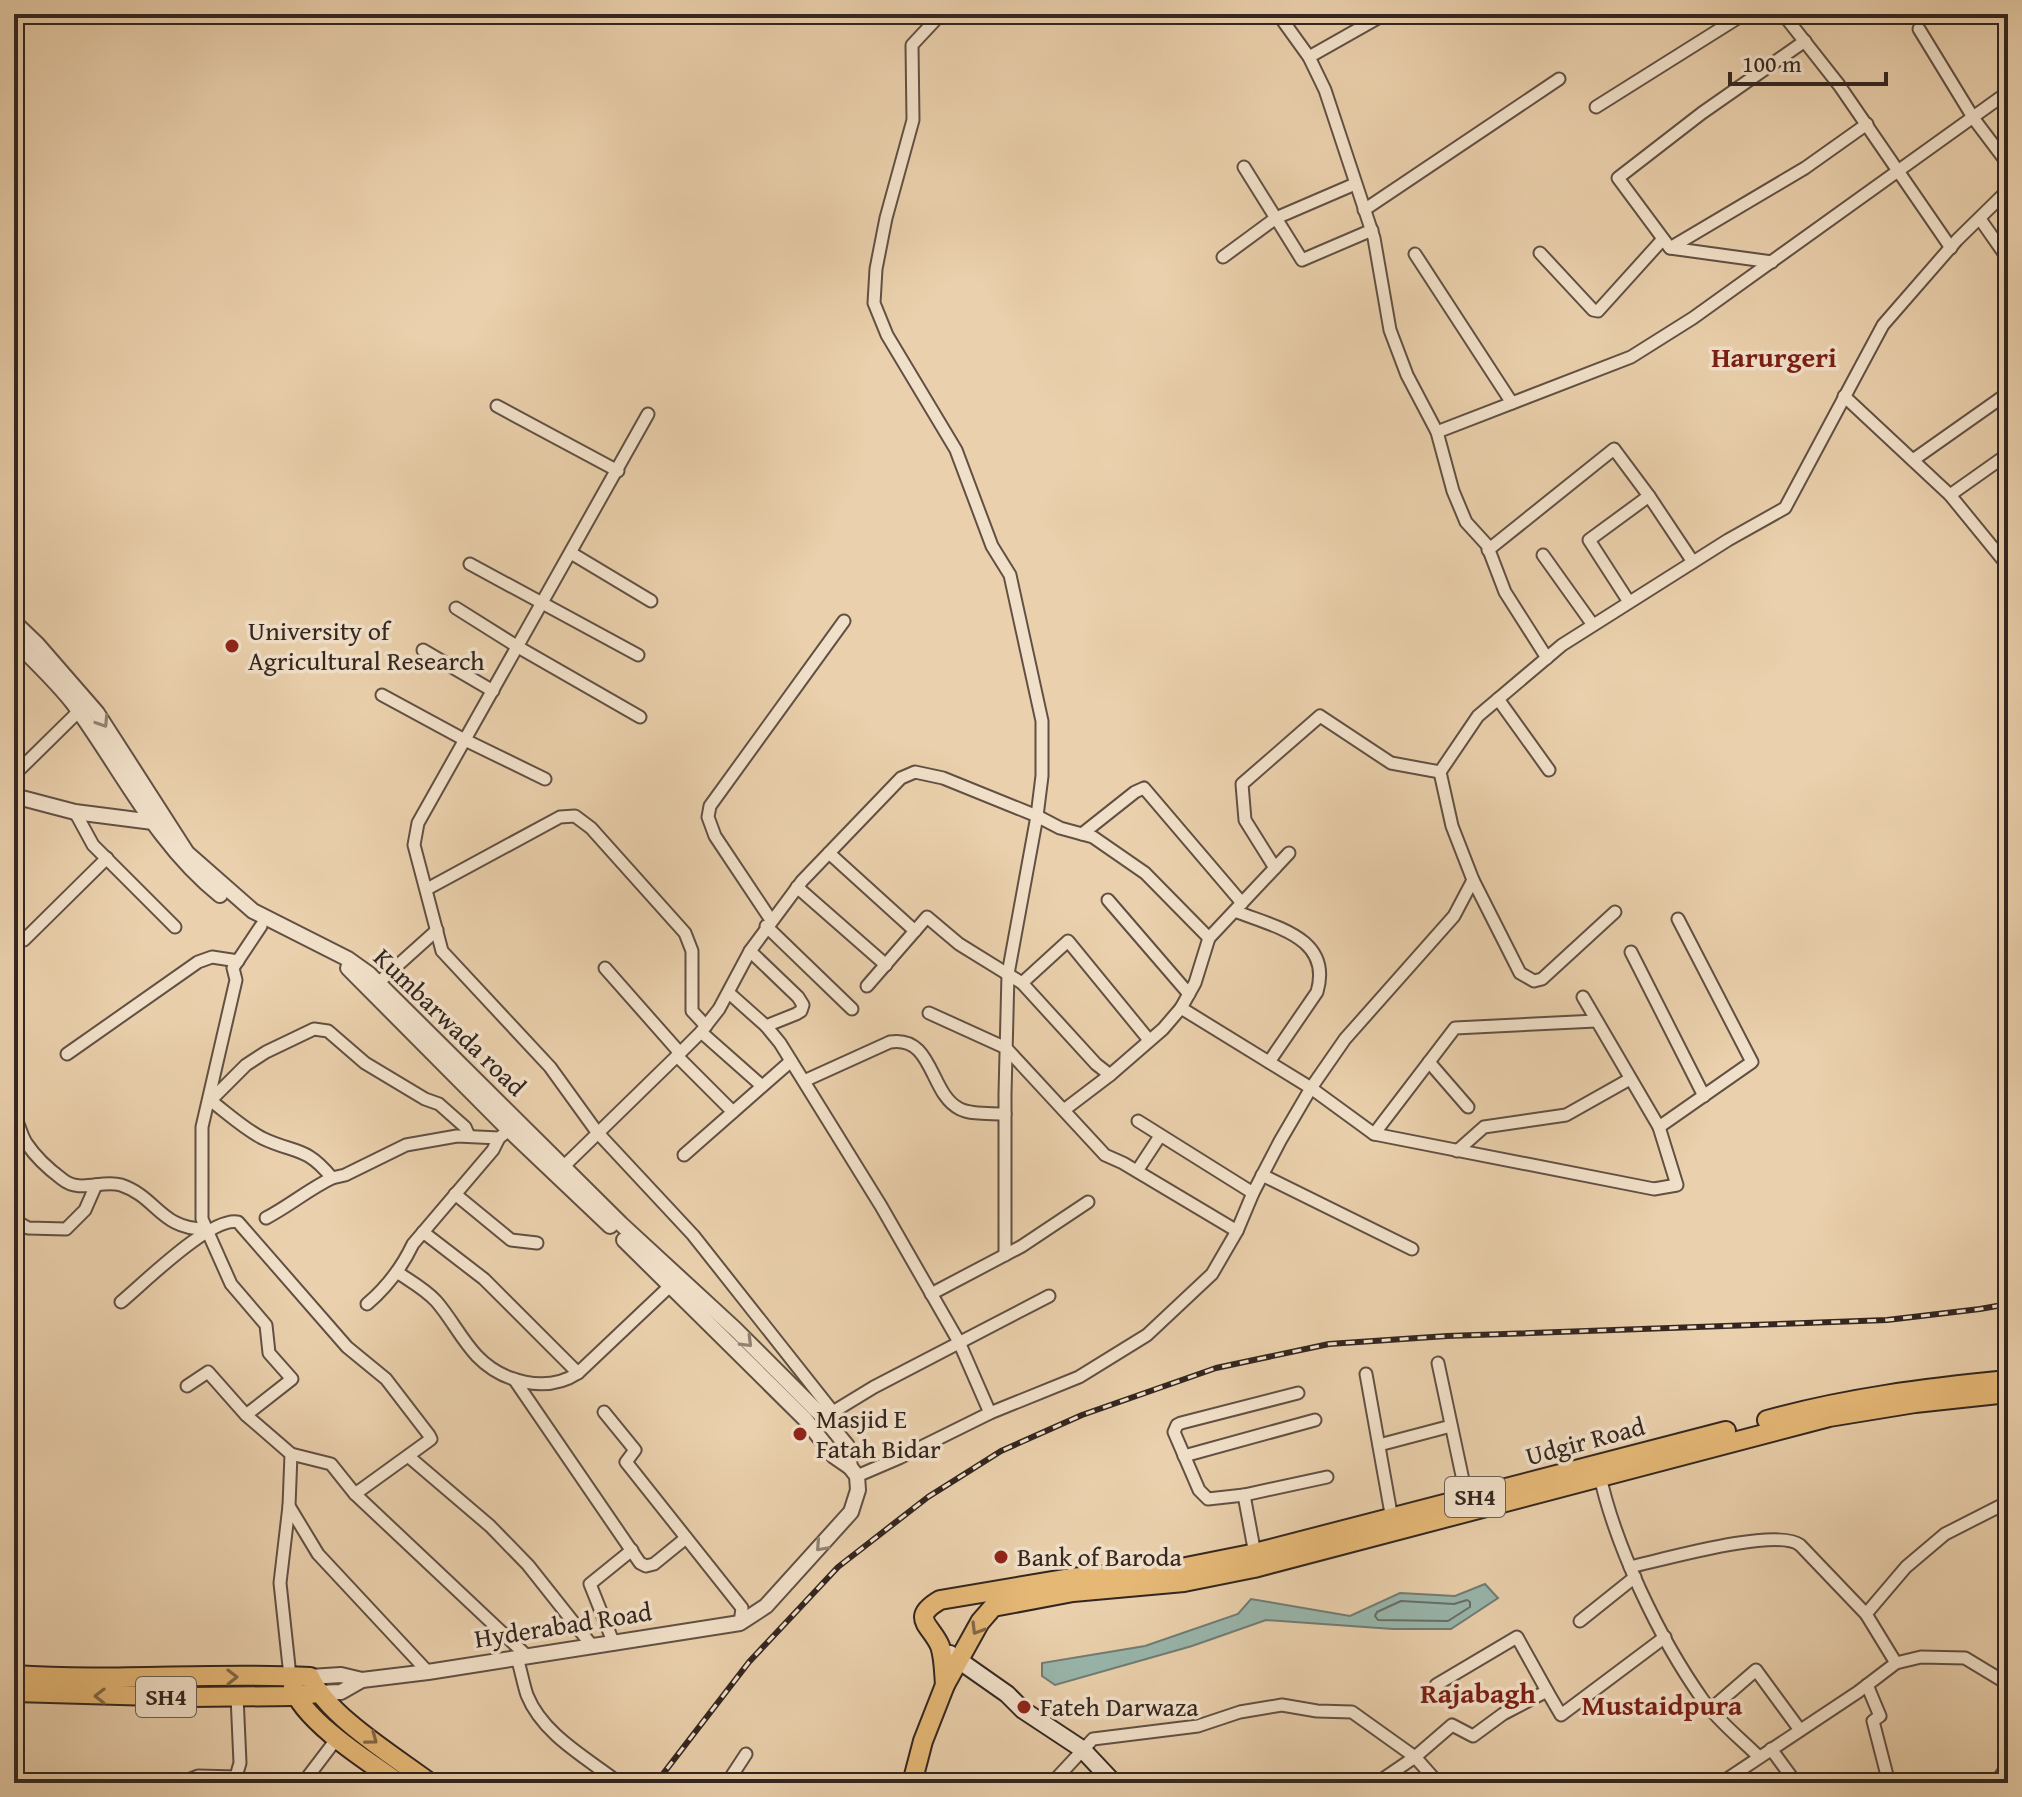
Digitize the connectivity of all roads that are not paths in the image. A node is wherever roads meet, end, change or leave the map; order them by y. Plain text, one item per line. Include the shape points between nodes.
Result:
1 (941, 14) edge
2 (1278, 14) edge
3 (1385, 14) edge
4 (1744, 14) edge
5 (1783, 14) edge
6 (1919, 29) dead end
7 (1805, 41) junction
8 (1309, 57) junction
9 (1559, 79) dead end
10 (2008, 92) edge
11 (1596, 107) dead end
12 (1974, 119) junction
13 (1867, 124) junction
14 (2008, 164) edge
15 (1244, 167) dead end
16 (1899, 170) junction
17 (1355, 184) junction
18 (2008, 190) edge
19 (1364, 210) junction
20 (1276, 218) junction
21 (1980, 219) junction
22 (1372, 230) junction
23 (1667, 244) junction
24 (1951, 248) junction
25 (1540, 253) dead end
26 (1415, 254) dead end
27 (1223, 257) dead end
28 (2008, 259) edge
29 (1772, 262) junction
30 (2008, 393) edge
31 (1844, 396) junction
32 (1512, 403) junction
33 (497, 406) dead end
34 (648, 414) dead end
35 (1437, 432) junction
36 (2008, 454) edge
37 (1913, 460) junction
38 (618, 471) junction
39 (1950, 495) junction
40 (1649, 496) junction
41 (1488, 550) junction
42 (571, 553) junction
43 (1543, 555) dead end
44 (1693, 562) junction
45 (470, 564) dead end
46 (2008, 566) edge
47 (651, 601) dead end
48 (1629, 602) junction
49 (543, 603) junction
50 (456, 608) dead end
51 (844, 621) dead end
52 (14, 622) edge
53 (1593, 625) junction
54 (14, 640) edge
55 (518, 647) junction
56 (423, 650) dead end
57 (638, 655) dead end
58 (1547, 658) junction
59 (493, 691) junction
60 (382, 695) dead end
61 (1498, 699) junction
62 (79, 711) junction
63 (640, 717) dead end
64 (465, 740) junction
65 (1549, 770) dead end
66 (1440, 772) junction
67 (14, 775) edge
68 (545, 779) dead end
69 (16, 797) edge
70 (75, 812) junction
71 (1037, 816) junction
72 (153, 822) junction
73 (1082, 834) junction
74 (14, 846) edge
75 (829, 853) junction
76 (1289, 853) dead end
77 (107, 858) junction
78 (1275, 868) junction
79 (1473, 880) junction
80 (797, 887) junction
81 (427, 889) junction
82 (1108, 900) dead end
83 (1239, 907) junction
84 (1615, 912) dead end
85 (1678, 919) dead end
86 (769, 923) junction
87 (261, 926) junction
88 (175, 927) dead end
89 (437, 930) junction
90 (915, 931) junction
91 (1209, 938) junction
92 (24, 940) dead end
93 (750, 951) junction
94 (1631, 952) dead end
95 (238, 961) junction
96 (886, 965) junction
97 (605, 968) dead end
98 (1008, 974) junction
99 (378, 983) junction
100 (1022, 983) junction
101 (867, 986) dead end
102 (729, 993) junction
103 (1189, 994) junction
104 (1583, 997) dead end
105 (1181, 1008) junction
106 (852, 1009) dead end
107 (929, 1013) dead end
108 (1596, 1021) junction
109 (766, 1026) junction
110 (704, 1029) junction
111 (1149, 1040) junction
112 (1006, 1048) junction
113 (67, 1054) dead end
114 (678, 1054) junction
115 (791, 1061) junction
116 (1269, 1062) junction
117 (1429, 1062) junction
118 (1110, 1075) junction
119 (1630, 1079) junction
120 (804, 1081) junction
121 (762, 1086) junction
122 (1311, 1088) junction
123 (1704, 1096) junction
124 (210, 1100) junction
125 (1468, 1107) dead end
126 (1064, 1110) junction
127 (733, 1112) junction
128 (1005, 1114) junction
129 (14, 1116) edge
130 (1138, 1121) dead end
131 (1659, 1127) junction
132 (597, 1132) junction
133 (504, 1134) junction
134 (1374, 1134) junction
135 (469, 1136) junction
136 (1160, 1136) junction
137 (1457, 1151) junction
138 (684, 1155) dead end
139 (560, 1170) junction
140 (1137, 1171) junction
141 (1262, 1175) junction
142 (332, 1178) junction
143 (96, 1185) junction
144 (1253, 1193) junction
145 (455, 1194) junction
146 (1088, 1202) dead end
147 (266, 1218) dead end
148 (14, 1220) edge
149 (207, 1229) junction
150 (1237, 1231) junction
151 (423, 1232) junction
152 (537, 1243) dead end
153 (1412, 1249) dead end
154 (1005, 1255) junction
155 (397, 1272) junction
156 (671, 1285) junction
157 (931, 1294) junction
158 (1049, 1296) dead end
159 (121, 1302) dead end
160 (367, 1304) dead end
161 (959, 1342) junction
162 (1438, 1363) dead end
163 (578, 1373) junction
164 (1366, 1374) dead end
165 (514, 1379) junction
166 (2008, 1380) edge
167 (187, 1386) dead end
168 (1298, 1393) dead end
169 (2008, 1393) edge
170 (604, 1412) dead end
171 (990, 1413) junction
172 (246, 1415) junction
173 (828, 1415) junction
174 (1315, 1420) dead end
175 (1451, 1426) junction
176 (1379, 1445) junction
177 (291, 1454) junction
178 (408, 1456) junction
179 (1184, 1456) junction
180 (854, 1471) junction
181 (1599, 1472) junction
182 (1327, 1477) dead end
183 (355, 1494) junction
184 (1244, 1495) junction
185 (1467, 1499) junction
186 (2008, 1502) edge
187 (289, 1506) junction
188 (1392, 1519) junction
189 (686, 1538) junction
190 (632, 1550) junction
191 (1255, 1554) junction
192 (1632, 1572) junction
193 (1866, 1614) junction
194 (1580, 1621) dead end
195 (740, 1623) junction
196 (1665, 1637) junction
197 (614, 1644) junction
198 (593, 1647) junction
199 (940, 1647) junction
200 (522, 1657) junction
201 (960, 1661) junction
202 (1896, 1663) junction
203 (428, 1672) junction
204 (14, 1675) edge
205 (290, 1676) junction
206 (2008, 1684) edge
207 (314, 1685) junction
208 (945, 1685) junction
209 (1436, 1685) dead end
210 (1867, 1685) junction
211 (1547, 1691) junction
212 (14, 1692) edge
213 (237, 1696) junction
214 (295, 1696) junction
215 (1711, 1709) junction
216 (1800, 1730) junction
217 (338, 1737) junction
218 (1082, 1749) junction
219 (1771, 1749) junction
220 (746, 1754) dead end
221 (1415, 1757) junction
222 (1759, 1757) junction
223 (2008, 1765) edge
224 (235, 1780) edge
225 (181, 1783) edge
226 (303, 1783) edge
227 (399, 1783) edge
228 (430, 1783) edge
229 (619, 1783) edge
230 (727, 1783) edge
231 (912, 1783) edge
232 (1052, 1783) edge
233 (1114, 1783) edge
234 (1377, 1783) edge
235 (1438, 1783) edge
236 (1721, 1783) edge
237 (1796, 1783) edge
238 (1889, 1783) edge
239 (1996, 1783) edge

1 - 71 street via 912,45 913,120 886,218 874,303 887,335 956,450 992,546 1010,575 1042,721
2 - 8 street
3 - 8 street
4 - 11 street
5 - 7 street
6 - 12 street
7 - 13 street
7 - 23 street via 1618,176
8 - 17 street
9 - 19 street
10 - 12 street
12 - 14 street
12 - 16 street
13 - 16 street
13 - 23 street via 1805,168
15 - 20 street
16 - 24 street
16 - 29 street
17 - 19 street
17 - 20 street
18 - 21 street
19 - 22 street
20 - 22 street via 1302,260
20 - 27 street
21 - 24 street
21 - 28 street
22 - 35 street via 1390,330
23 - 25 street via 1598,311
23 - 29 street
24 - 31 street via 1883,325
26 - 32 street
29 - 32 street via 1631,357
30 - 37 street
31 - 37 street
31 - 44 street via 1785,508
32 - 35 street
33 - 38 street
34 - 38 street
35 - 41 street via 1466,522
36 - 39 street
37 - 39 street
38 - 42 street
39 - 46 street
40 - 41 street via 1614,449
40 - 44 street
40 - 48 street via 1589,540
41 - 58 street via 1505,592
42 - 47 street
42 - 49 street
43 - 53 street
44 - 48 street
45 - 49 street
48 - 53 street
49 - 55 street
49 - 57 street
50 - 55 street
51 - 86 street via 710,806 710,827
52 -> 99 street, Kumbarwada road via 97,713 194,860 253,911 356,963
53 - 58 street
54 - 62 street, Kumbarwada road
55 - 59 street
55 - 63 street
56 - 59 street
58 - 61 street
59 - 64 street
60 - 64 street
61 - 65 street
61 - 66 street via 1478,716
62 - 67 street
62 - 72 street, Kumbarwada road
64 - 68 street
64 - 81 street via 415,829 414,845
66 - 78 street via 1391,763 1320,716 1242,784 1245,820
66 - 79 street via 1452,826
69 - 70 street
69 - 74 street
70 - 72 street
70 - 77 street
71 - 73 street
71 - 75 street via 915,772 901,778
71 - 98 street
72 - 87 street, Kumbarwada road via 195,875
73 - 83 street via 1144,788
73 - 91 street via 1145,873
75 - 80 street
75 - 90 street
76 - 78 street
77 - 88 street
77 - 92 street
78 - 83 street
79 - 84 street via 1520,973 1534,981
79 - 122 street via 1454,916 1345,1039
80 - 86 street
80 - 96 street
81 - 89 street
81 - 110 street via 560,817 575,816 685,933 692,951 692,1011
82 - 103 street
83 - 91 street
83 - 116 street via 1304,941 1320,964 1317,992
85 - 123 street via 1752,1062
86 - 93 street
86 - 106 street
87 - 95 street
87 - 133 street, Kumbarwada road via 349,969
89 - 99 street
89 - 132 street via 442,951 550,1067
90 - 96 street
90 - 98 street via 927,917
91 - 103 street
93 - 102 street
93 - 109 street via 803,1005 801,1011
94 - 123 street
95 - 113 street via 212,957 198,962
95 - 124 street
96 - 101 street
97 - 114 street
98 - 100 street
98 - 112 street
99 - 139 street, Kumbarwada road
100 - 111 street via 1068,941
100 - 118 street
102 - 109 street
102 - 110 street
103 - 105 street
104 - 108 street
105 - 111 street
105 - 116 street
107 - 112 street
108 - 117 street via 1455,1028
108 - 119 street
109 - 115 street
110 - 114 street
110 - 121 street
111 - 118 street
112 - 126 street
112 - 128 street
114 - 127 street
114 - 132 street
115 - 120 street
115 - 121 street
116 - 122 street
117 - 125 street
117 - 134 street
118 - 126 street
119 - 131 street
119 - 137 street via 1566,1115 1481,1128
120 - 128 street via 902,1041 920,1051 958,1108
120 - 157 street
121 - 127 street
122 - 134 street
122 - 141 street
123 - 131 street
124 - 135 street via 246,1065 314,1029 328,1031 365,1063 439,1104
124 - 142 street via 261,1137 318,1161
124 - 149 street via 201,1140 202,1219
126 - 140 street via 1105,1155
127 - 138 street
128 - 154 street
129 - 143 street via 28,1146 63,1180
130 - 136 street
131 - 137 street via 1677,1185 1654,1189
132 - 139 street
132 - 173 street via 693,1235
133 - 135 street
133 - 139 street, Kumbarwada road
133 - 145 street
134 - 137 street
135 - 142 street via 406,1145
136 - 140 street
136 - 144 street
139 - 156 street, Kumbarwada road
139 -> 173 street, Kumbarwada road
140 - 150 street
141 - 144 street
141 - 153 street
142 - 147 street
143 - 148 street via 85,1210 66,1229 28,1228
143 - 149 street via 125,1187 170,1221
144 - 150 street
145 - 151 street
145 - 152 street via 511,1240
146 - 154 street
149 - 159 street
149 - 172 street via 231,1284 266,1325 269,1353 292,1379
149 - 178 street via 238,1222 347,1347 386,1379 431,1439
150 - 171 street via 1212,1274 1147,1335 1079,1377
151 - 155 street
151 - 163 street via 484,1279
154 - 157 street
155 - 160 street
155 - 165 street via 433,1298 482,1361
156 - 163 street
156 - 180 street, Kumbarwada road
157 - 161 street
158 - 161 street
161 - 171 street
161 - 173 street
162 - 175 street
163 - 165 street via 536,1385
164 - 176 street
165 - 190 street
166 - 181 main road, Udgir Road / SH4 via 1826,1404
167 - 172 street via 208,1372
168 - 179 street via 1177,1425 1174,1432
169 - 181 main road, Udgir Road / SH4 via 1829,1417
170 - 189 street via 635,1450 626,1462
171 - 180 street via 899,1458
172 - 177 street
173 - 180 street, Kumbarwada road via 847,1446
174 - 179 street
175 - 176 street
175 - 185 street
176 - 188 street
177 - 183 street via 331,1464
177 - 187 street
178 - 183 street
178 - 198 street via 528,1565
179 - 184 street via 1208,1499
180 -> 195 street, Hyderabad Road / SH4 via 858,1490 851,1512 766,1606
181 - 185 main road, Udgir Road / SH4
181 - 192 street
181 -> 201 main road, Udgir Road / SH4 via 1254,1568 1001,1604 986,1613
182 - 184 street
183 - 200 street
184 - 191 street
185 - 188 main road, Udgir Road / SH4
186 - 193 street via 1945,1534 1906,1567
187 - 203 street via 318,1554
187 - 205 street via 280,1583
188 - 191 main road, Udgir Road / SH4
189 - 190 street via 646,1566
189 - 195 street via 742,1608
190 - 197 street via 590,1584
191 - 199 main road, Udgir Road / SH4 via 940,1600 924,1616
192 - 193 street via 1728,1544 1791,1540
192 - 194 street
192 - 196 street
193 - 202 street
195 - 197 street, Hyderabad Road / SH4
196 - 211 street via 1561,1715
196 - 215 street
197 - 198 street, Hyderabad Road / SH4
198 - 200 street, Hyderabad Road / SH4
199 - 201 main road
199 - 208 main road
200 - 203 street, Hyderabad Road / SH4
200 - 229 street via 527,1695 539,1716
201 - 208 main road
201 - 218 main road
202 - 206 street via 1921,1657 1965,1658
202 - 210 street
203 - 207 street, Hyderabad Road / SH4 via 362,1680 341,1692
204 -> 205 main road, Hyderabad Road / SH4
205 - 207 main road, Hyderabad Road / SH4
205 - 214 main road
207 - 214 main road, Hyderabad Road / SH4
207 -> 228 main road via 344,1718
208 - 231 main road
209 - 211 street via 1517,1637
210 - 216 street
210 - 238 street via 1880,1716 1873,1721
211 - 221 street via 1473,1736 1452,1725
213 -> 212 main road, Hyderabad Road / SH4
213 - 214 main road, Hyderabad Road / SH4
213 - 224 street via 240,1756
214 - 217 main road
215 - 216 street via 1756,1670
215 - 222 street
216 - 219 street
217 - 226 street
217 - 227 main road
218 - 221 street via 1093,1739 1198,1726 1282,1705 1352,1712
218 - 232 street
218 - 233 main road
219 - 222 street
219 - 237 street
220 - 230 street
221 - 234 street
221 - 235 street
222 - 236 street
223 - 239 street
224 - 225 street via 198,1776

